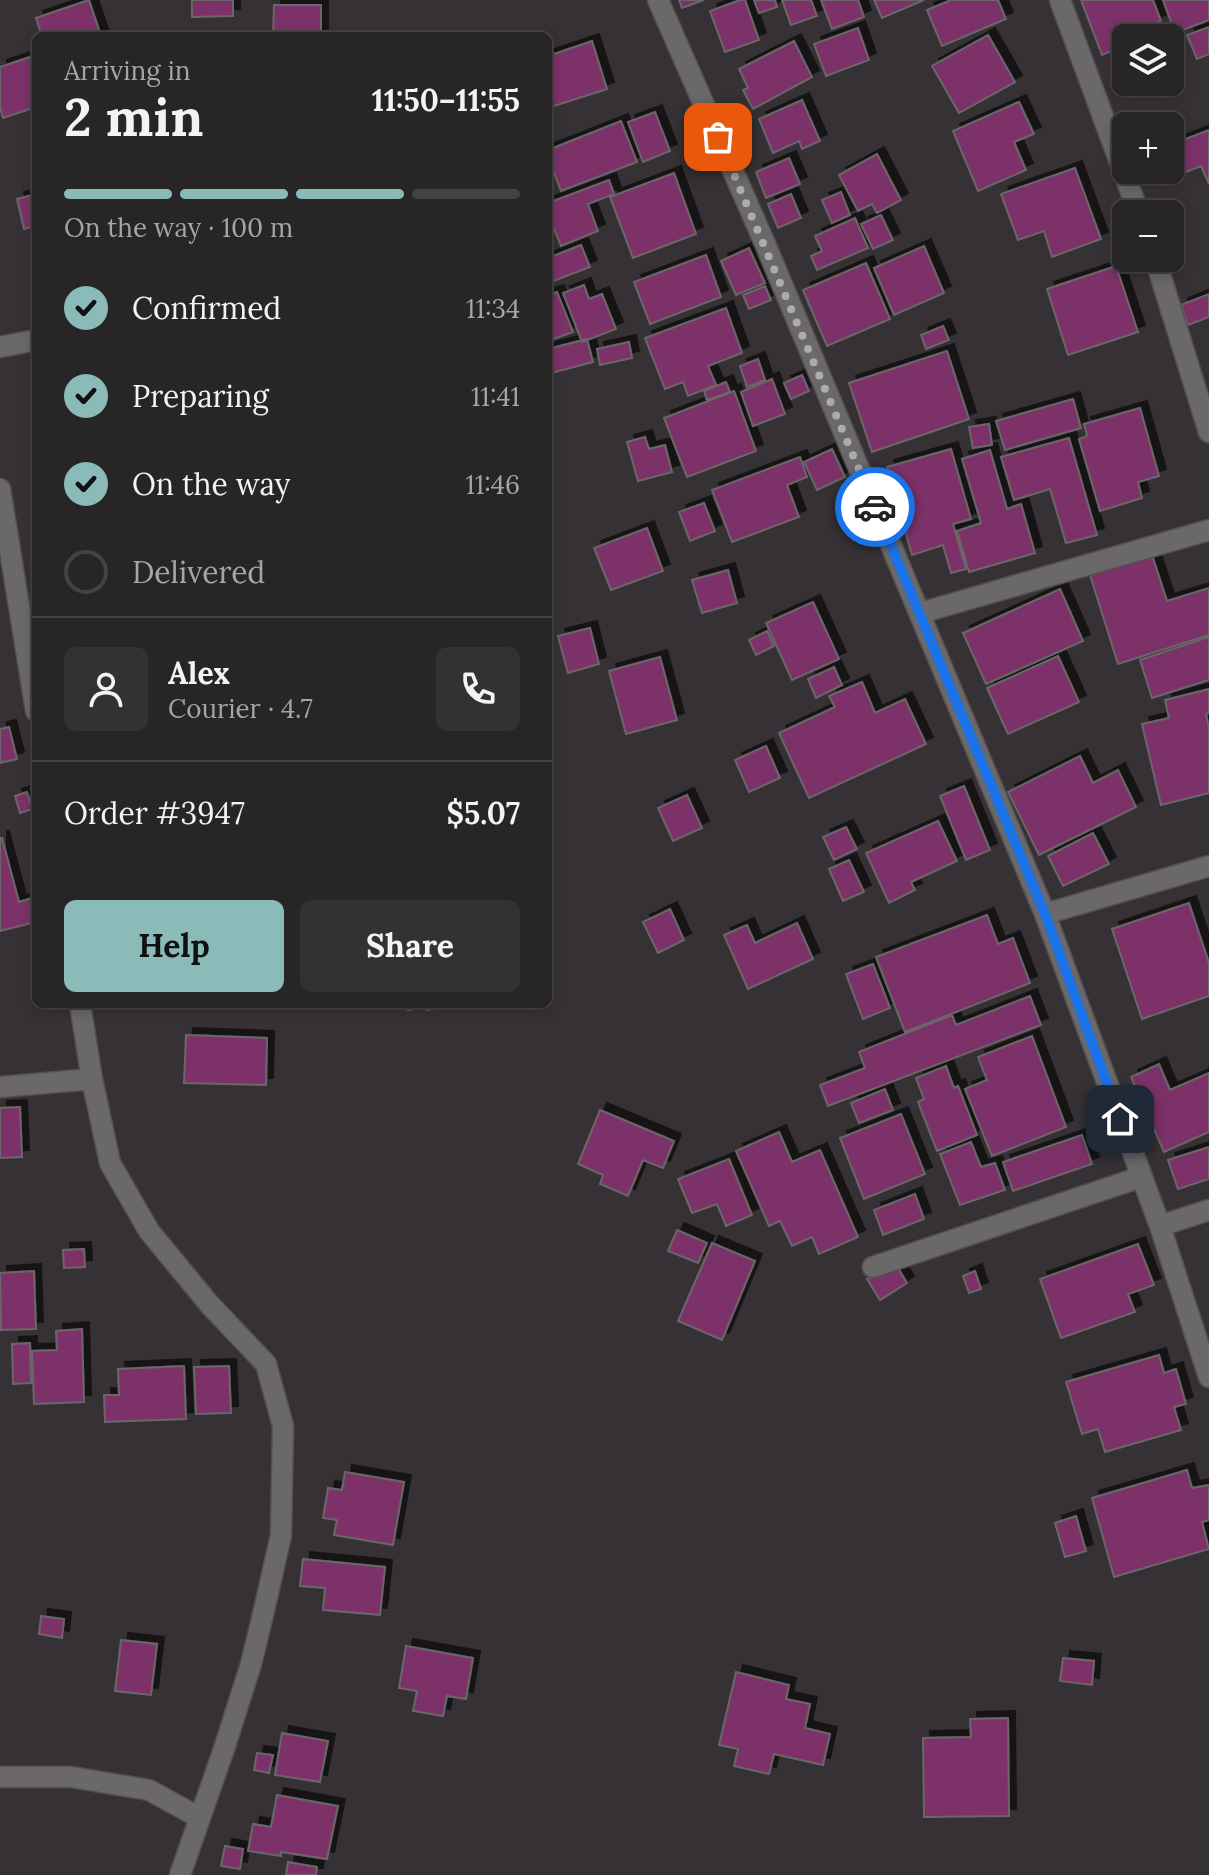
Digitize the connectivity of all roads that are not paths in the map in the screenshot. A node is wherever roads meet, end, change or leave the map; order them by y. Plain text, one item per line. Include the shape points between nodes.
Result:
1 (658, 0) edge
2 (1060, 0) edge
3 (1134, 200) edge
4 (1159, 272) edge
5 (32, 341) edge
6 (0, 347) edge
7 (1209, 432) edge
8 (0, 489) edge
9 (1209, 530) edge
10 (920, 613) junction
11 (32, 686) edge
12 (1209, 866) edge
13 (1045, 914) junction
14 (81, 1008) edge
15 (92, 1079) junction
16 (0, 1087) edge
17 (1141, 1177) junction
18 (1209, 1210) edge
19 (1160, 1226) junction
20 (873, 1267) dead end
21 (1209, 1377) edge
22 (0, 1777) edge
23 (200, 1818) junction
24 (180, 1875) edge

1 - 10 street
2 - 3 street
4 - 7 street
5 - 6 street
8 - 11 street
9 - 10 street
10 - 13 street
12 - 13 street
13 - 17 street
14 - 15 street
15 - 16 street
15 - 23 street via 110,1163 149,1231 266,1364 283,1426 281,1535 251,1664
17 - 19 street
17 - 20 street
18 - 19 street
19 - 21 street
22 - 23 street via 71,1777 149,1790
23 - 24 street

